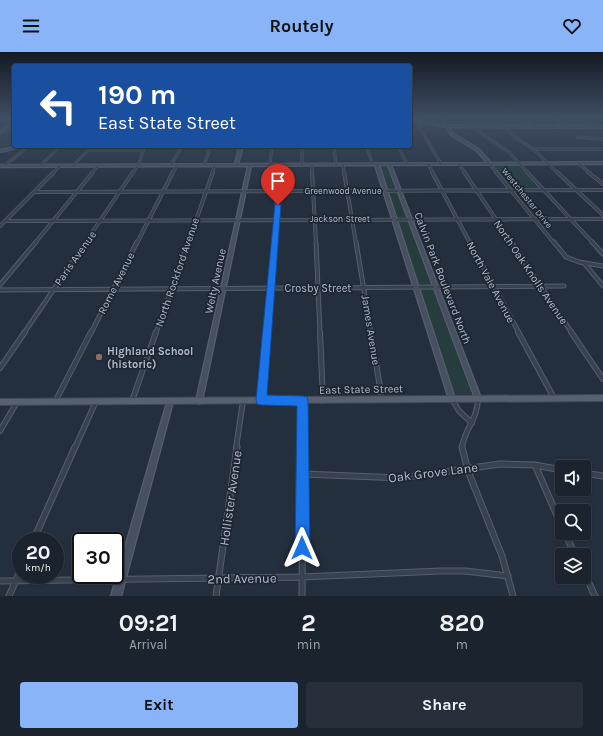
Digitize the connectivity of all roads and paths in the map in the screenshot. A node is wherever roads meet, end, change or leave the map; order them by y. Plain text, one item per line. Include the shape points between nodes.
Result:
1 (429, 143) edge
2 (467, 143) edge
3 (494, 143) edge
4 (525, 143) edge
5 (14, 148) edge
6 (26, 148) edge
7 (58, 148) edge
8 (181, 148) edge
9 (210, 148) edge
10 (240, 148) edge
11 (272, 148) edge
12 (302, 148) edge
13 (334, 148) edge
14 (368, 148) edge
15 (399, 148) edge
16 (533, 149) junction
17 (603, 149) edge
18 (89, 150) joint
19 (143, 150) joint
20 (0, 151) edge
21 (519, 163) junction
22 (548, 163) junction
23 (578, 163) junction
24 (603, 163) edge
25 (336, 164) junction
26 (343, 164) junction
27 (375, 164) junction
28 (389, 164) junction
29 (406, 164) junction
30 (428, 164) junction
31 (441, 164) junction
32 (459, 164) junction
33 (490, 164) junction
34 (138, 165) junction
35 (171, 165) junction
36 (177, 165) junction
37 (204, 165) junction
38 (215, 165) junction
39 (236, 165) junction
40 (250, 165) junction
41 (270, 165) junction
42 (280, 165) junction
43 (302, 165) junction
44 (312, 165) junction
45 (2, 166) edge
46 (40, 166) junction
47 (60, 166) junction
48 (73, 166) junction
49 (98, 166) junction
50 (603, 184) edge
51 (386, 190) junction
52 (399, 190) junction
53 (442, 190) junction
54 (476, 190) junction
55 (511, 190) junction
56 (544, 190) junction
57 (577, 190) junction
58 (603, 190) edge
59 (245, 191) junction
60 (278, 191) junction
61 (314, 191) junction
62 (348, 191) junction
63 (35, 192) junction
64 (76, 192) junction
65 (120, 192) junction
66 (163, 192) junction
67 (206, 192) junction
68 (603, 215) edge
69 (457, 218) junction
70 (495, 218) junction
71 (195, 219) junction
72 (239, 219) junction
73 (277, 219) junction
74 (316, 219) junction
75 (353, 219) junction
76 (395, 219) junction
77 (410, 219) junction
78 (535, 219) junction
79 (570, 219) junction
80 (603, 219) edge
81 (148, 220) junction
82 (5, 221) junction
83 (53, 221) junction
84 (101, 221) junction
85 (0, 226) edge
86 (603, 254) edge
87 (584, 263) junction
88 (603, 266) edge
89 (0, 284) edge
90 (493, 286) junction
91 (540, 286) junction
92 (564, 286) dead end
93 (603, 286) edge
94 (364, 287) junction
95 (416, 287) junction
96 (435, 287) junction
97 (224, 288) junction
98 (270, 288) junction
99 (318, 288) junction
100 (113, 289) junction
101 (172, 289) junction
102 (0, 290) edge
103 (54, 290) junction
104 (0, 368) edge
105 (603, 379) edge
106 (478, 398) junction
107 (603, 398) edge
108 (452, 399) junction
109 (554, 399) junction
110 (261, 400) junction
111 (382, 400) junction
112 (96, 401) junction
113 (132, 401) junction
114 (199, 401) junction
115 (242, 401) junction
116 (303, 401) junction
117 (322, 401) junction
118 (0, 402) edge
119 (17, 402) junction
120 (55, 402) junction
121 (170, 402) junction
122 (472, 423) junction
123 (0, 431) edge
124 (536, 465) junction
125 (467, 468) junction
126 (555, 469) edge
127 (303, 474) junction
128 (591, 474) edge
129 (603, 476) edge
130 (555, 510) edge
131 (38, 532) edge
132 (124, 566) edge
133 (508, 576) junction
134 (302, 577) junction
135 (218, 579) junction
136 (12, 580) edge
137 (124, 580) edge
138 (0, 582) edge
139 (14, 584) edge
140 (119, 584) edge
141 (590, 584) edge
142 (9, 596) edge
143 (116, 596) edge
144 (216, 596) edge
145 (302, 596) edge
146 (513, 596) edge
147 (595, 596) edge

1 - 31 street
2 - 33 street, Westchester Drive via 478,150
3 - 21 street via 509,152
4 - 16 street
5 - 20 street
6 - 45 street
7 - 46 street
8 - 35 street
9 - 37 street
10 - 39 street
11 - 41 street
12 - 43 street
13 - 25 street
14 - 27 street
15 - 29 street
16 - 17 street
16 - 22 street
18 - 19 street
18 - 48 street
19 - 34 street, Paris Avenue
21 - 22 street
21 - 33 street
21 - 56 street
22 - 23 street
22 - 57 street
23 - 24 street
23 - 50 street
25 - 26 street
25 - 44 street
26 - 27 street
26 - 62 street, James Avenue
27 - 28 street
27 - 51 street
28 - 29 street
28 - 52 street, Calvin Park Boulevard North
29 - 30 street
30 - 31 street
30 - 53 street, North Vale Avenue
31 - 32 street
32 - 33 street
32 - 54 street, North Oak Knolls Avenue
33 - 55 street, Westchester Drive
34 - 35 street
34 - 49 street
34 - 65 street, Paris Avenue
35 - 36 street
36 - 37 street
36 - 66 street, Rome Avenue
37 - 38 street
38 - 39 street
38 - 67 street, North Rockford Avenue
39 - 40 street
40 - 41 street
40 - 59 street, Welty Avenue
41 - 42 street
42 - 43 street
42 - 60 street
43 - 44 street
44 - 61 street
45 - 46 street
46 - 47 street
47 - 48 street
47 - 63 street
48 - 49 street
49 - 64 street
51 - 52 street, Greenwood Avenue
51 - 62 street, Greenwood Avenue
51 - 76 street
52 - 53 street, Greenwood Avenue
52 - 77 street, Calvin Park Boulevard North
53 - 54 street, Greenwood Avenue
53 - 69 street, North Vale Avenue
54 - 55 street, Greenwood Avenue
54 - 70 street, North Oak Knolls Avenue
55 - 56 street, Greenwood Avenue
55 - 78 street, Westchester Drive
56 - 57 street, Greenwood Avenue
56 - 79 street
57 - 58 street, Greenwood Avenue
57 - 68 street
59 - 60 street, Greenwood Avenue
59 - 67 street, Greenwood Avenue
59 - 72 street, Welty Avenue
60 - 61 street, Greenwood Avenue
60 - 73 street
61 - 62 street, Greenwood Avenue
61 - 74 street
62 - 75 street, James Avenue
63 - 64 street, Greenwood Avenue
63 - 82 street
64 - 65 street, Greenwood Avenue
64 - 83 street
65 - 66 street, Greenwood Avenue
65 - 84 street, Paris Avenue
66 - 67 street, Greenwood Avenue
66 - 81 street, Rome Avenue
67 - 71 street, North Rockford Avenue
69 - 70 street, Jackson Street
69 - 77 street, Jackson Street
69 - 90 street, North Vale Avenue
70 - 78 street, Jackson Street
70 - 91 street, North Oak Knolls Avenue
71 - 72 street, Jackson Street
71 - 81 street, Jackson Street
71 - 101 street, North Rockford Avenue
72 - 73 street, Jackson Street
72 - 97 street, Welty Avenue
73 - 74 street, Jackson Street
73 - 98 street
74 - 75 street, Jackson Street
74 - 99 street
75 - 76 street, Jackson Street
75 - 94 street, James Avenue
76 - 77 street, Jackson Street
76 - 95 street
77 - 96 street, Calvin Park Boulevard North
78 - 79 street, Jackson Street
78 - 87 street, Westchester Drive via 566,257
79 - 80 street, Jackson Street
79 - 86 street
81 - 84 street, Jackson Street
81 - 100 street, Rome Avenue
82 - 83 street, Jackson Street
82 - 85 street
83 - 84 street, Jackson Street
83 - 89 street
84 - 103 street, Paris Avenue
87 - 88 street
87 - 93 street
90 - 91 street, Crosby Street
90 - 96 street, Crosby Street
90 - 109 street, North Vale Avenue
91 - 92 street, Crosby Street
91 - 105 street, North Oak Knolls Avenue
94 - 95 street, Crosby Street
94 - 99 street, Crosby Street
94 - 111 street, James Avenue
95 - 96 street, Crosby Street
95 - 108 street
96 - 106 street, Calvin Park Boulevard North
97 - 98 street, Crosby Street
97 - 101 street, Crosby Street
97 - 114 street, Welty Avenue
98 - 99 street, Crosby Street
98 - 110 street
99 - 117 street
100 - 101 street, Crosby Street
100 - 103 street, Crosby Street
100 - 120 street, Rome Avenue
101 - 113 street, North Rockford Avenue
102 - 103 street, Crosby Street
103 - 104 street, Paris Avenue
106 - 108 main road, East State Street
106 - 109 main road, East State Street
106 - 122 street via 478,414
107 - 109 main road, East State Street
108 - 111 main road, East State Street
108 - 122 street via 459,411
110 - 115 main road, East State Street
110 - 116 main road, East State Street
111 - 117 main road, East State Street
112 - 113 main road, East State Street
112 - 120 main road, East State Street
112 - 131 street
113 - 121 main road, East State Street
114 - 115 main road, East State Street
114 - 121 main road, East State Street
115 - 135 street, Hollister Avenue
116 - 117 main road, East State Street
116 - 127 street
118 - 119 main road, East State Street
119 - 120 main road, East State Street
119 - 123 street
121 - 132 street
122 - 125 street via 462,448
124 - 125 street, Oak Grove Lane via 500,464
124 - 126 street, Oak Grove Lane
124 - 130 street
125 - 127 street, Oak Grove Lane via 400,478
125 - 133 street
127 - 134 street
128 - 129 street
133 - 134 street, 2nd Avenue via 441,571
133 - 146 street
134 - 135 street, 2nd Avenue
134 - 145 street
135 - 137 street, 2nd Avenue
135 - 144 street, Hollister Avenue
136 - 138 street, 2nd Avenue
139 - 142 street
140 - 143 street
141 - 147 street

